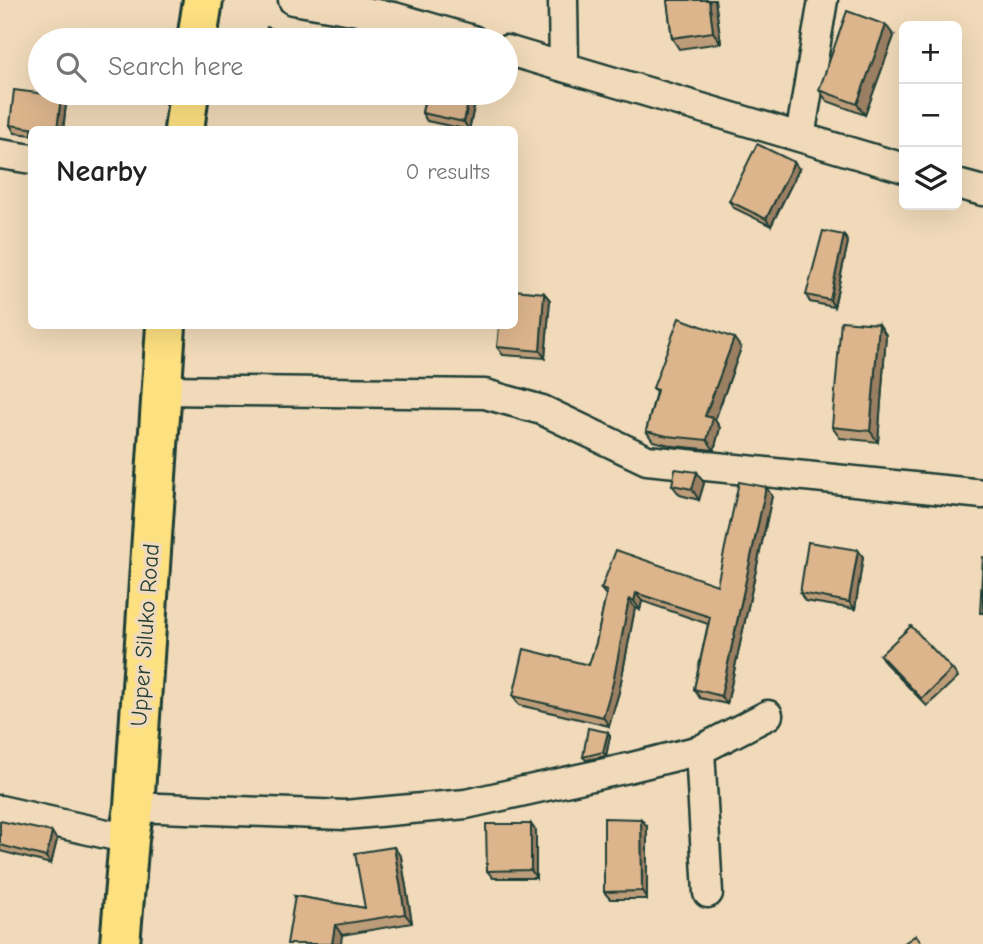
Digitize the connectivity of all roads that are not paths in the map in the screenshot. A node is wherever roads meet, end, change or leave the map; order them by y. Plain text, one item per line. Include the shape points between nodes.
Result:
1 (203, 0) edge
2 (293, 0) edge
3 (563, 0) edge
4 (822, 0) edge
5 (199, 28) edge
6 (432, 28) edge
7 (518, 54) edge
8 (564, 67) junction
9 (188, 105) edge
10 (185, 126) edge
11 (800, 137) junction
12 (0, 154) edge
13 (28, 158) edge
14 (899, 167) edge
15 (962, 185) edge
16 (983, 191) edge
17 (166, 329) edge
18 (161, 390) junction
19 (983, 494) edge
20 (768, 715) dead end
21 (0, 810) edge
22 (131, 823) junction
23 (120, 944) edge

1 - 5 main road
2 - 6 street
3 - 8 street
4 - 11 street
7 - 8 street
8 - 11 street
9 - 10 main road
11 - 14 street
12 - 13 street
15 - 16 street
17 - 18 main road, Upper Siluko Road
18 - 19 street via 485,394 542,410 647,460
18 - 22 main road, Upper Siluko Road
20 - 22 street via 699,762 628,768 466,804 345,815
21 - 22 street
22 - 23 main road, Upper Siluko Road

